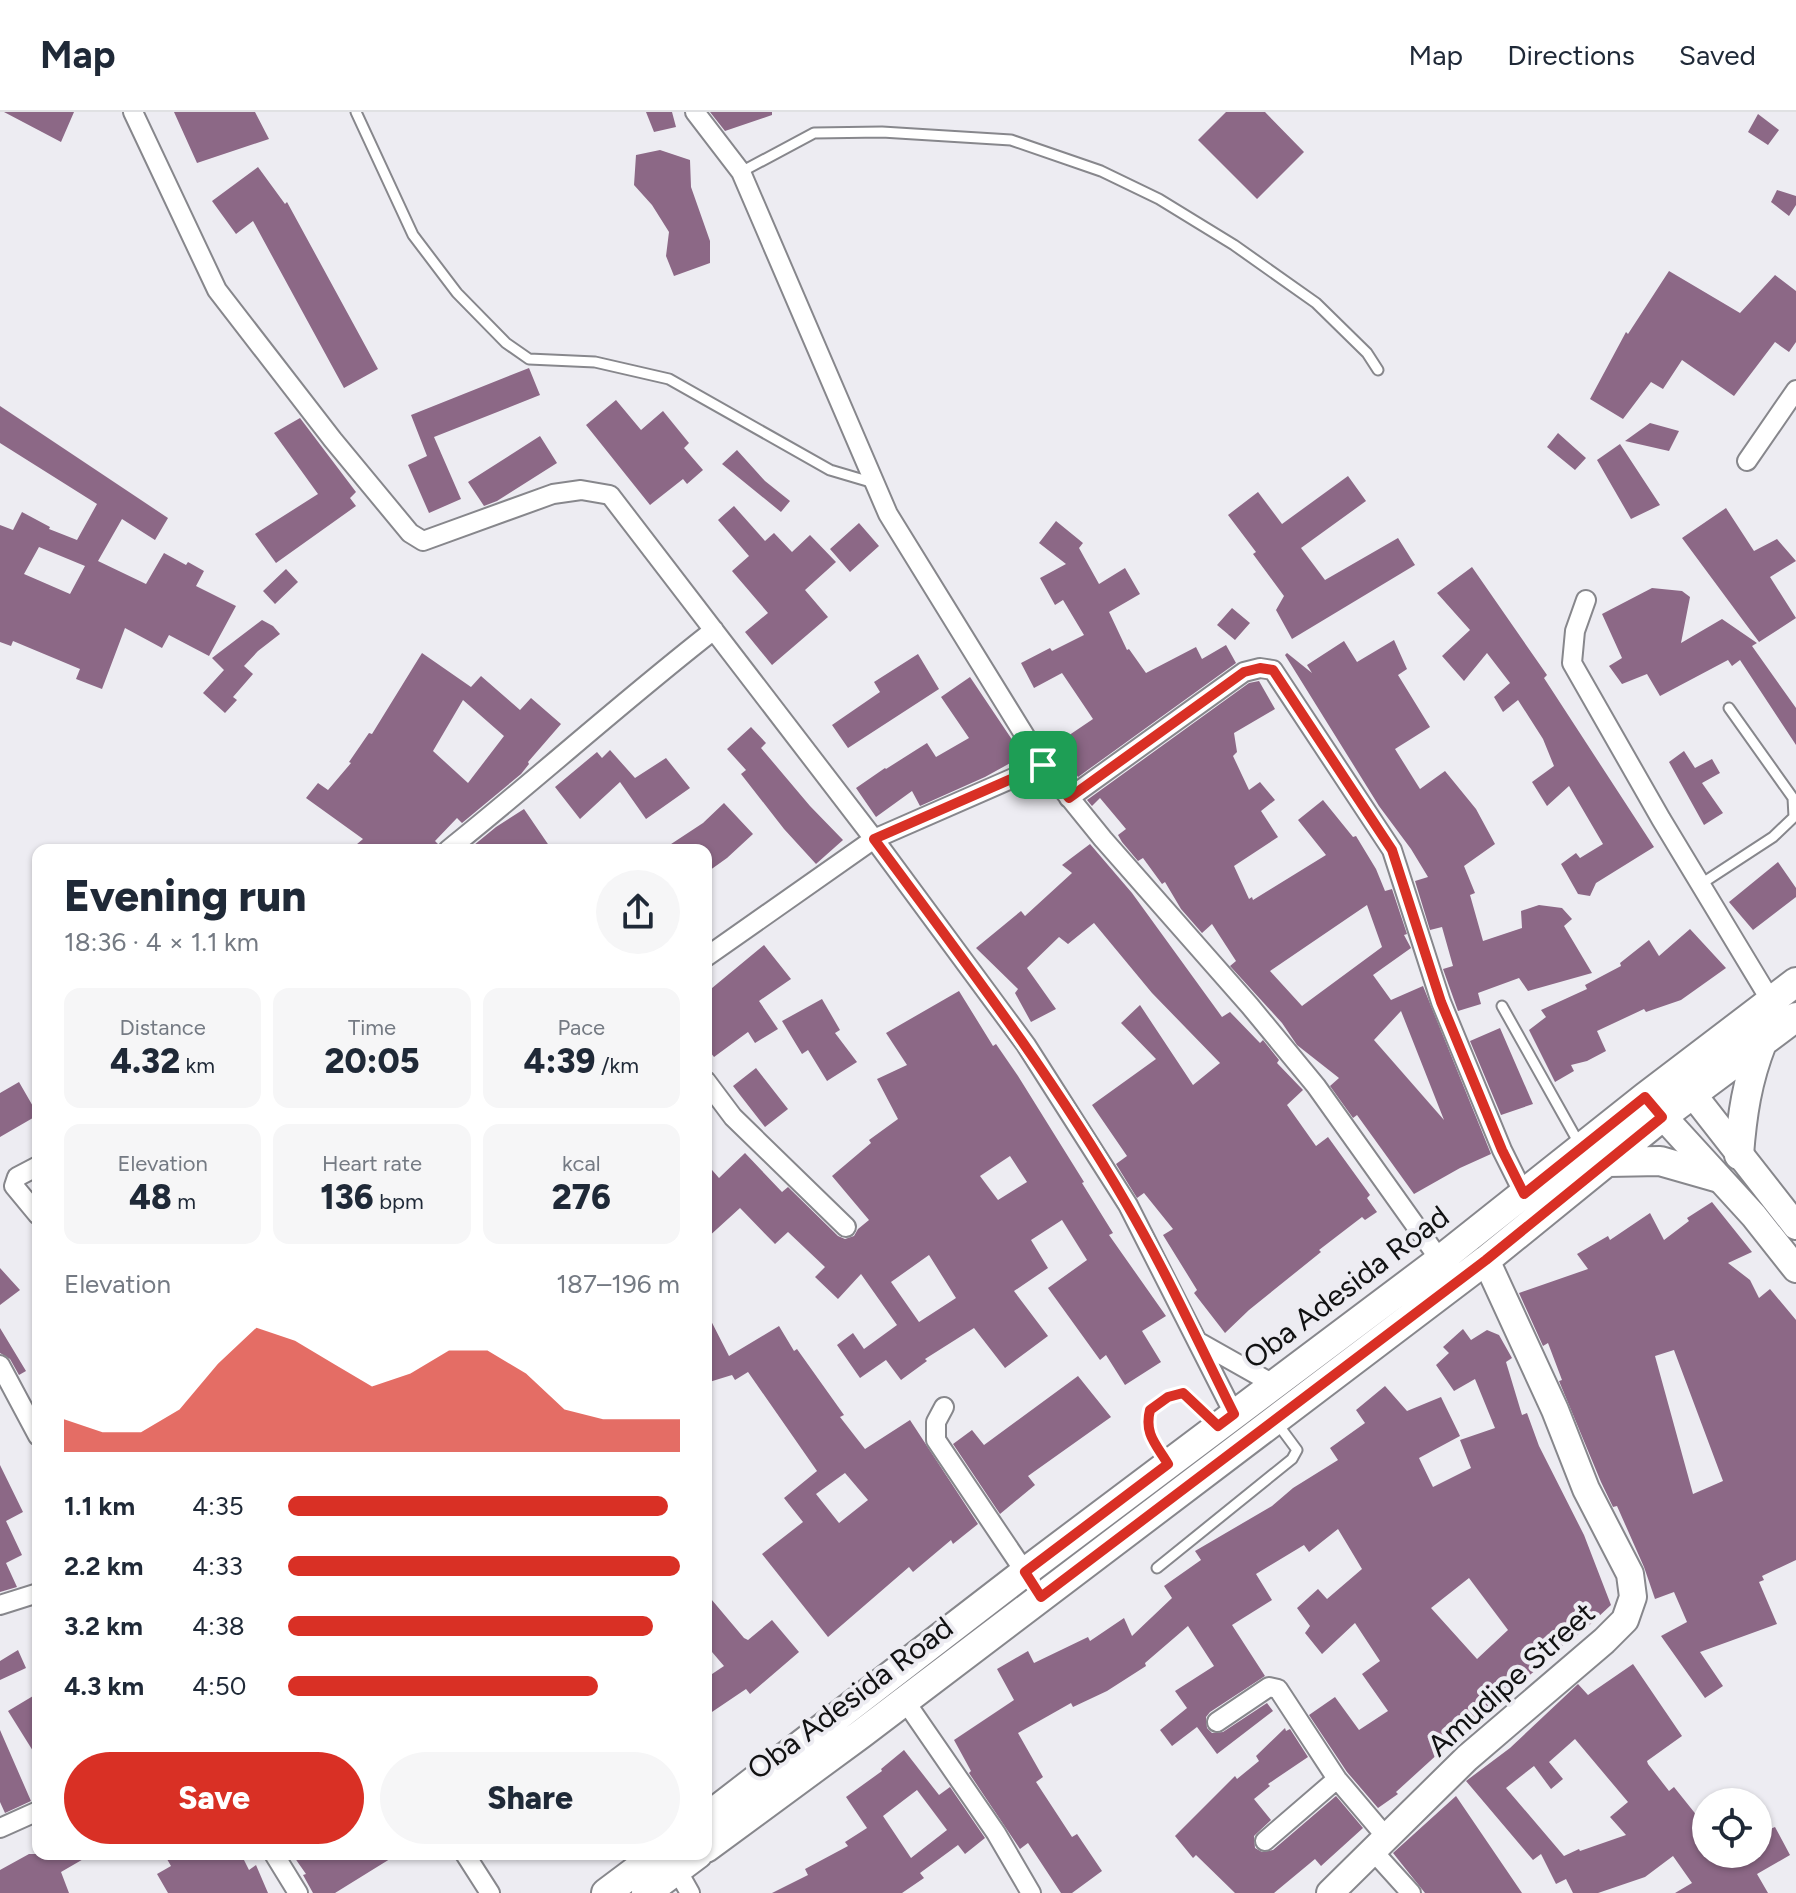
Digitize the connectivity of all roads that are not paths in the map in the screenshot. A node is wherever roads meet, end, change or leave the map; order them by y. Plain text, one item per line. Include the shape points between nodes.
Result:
1 (133, 112) edge
2 (356, 112) edge
3 (695, 112) edge
4 (741, 172) junction
5 (1378, 370) dead end
6 (1796, 390) edge
7 (1747, 461) dead end
8 (874, 483) junction
9 (1586, 600) dead end
10 (714, 630) junction
11 (1729, 708) dead end
12 (1043, 765) junction
13 (1069, 798) junction
14 (1795, 816) edge
15 (874, 839) junction
16 (455, 844) edge
17 (1701, 884) junction
18 (712, 953) edge
19 (1796, 982) edge
20 (1771, 1001) junction
21 (1502, 1006) dead end
22 (1796, 1017) edge
23 (1763, 1042) junction
24 (1684, 1084) junction
25 (712, 1089) edge
26 (1654, 1107) junction
27 (1581, 1148) junction
28 (1739, 1155) junction
29 (1608, 1162) junction
30 (32, 1169) edge
31 (1716, 1177) junction
32 (1524, 1194) junction
33 (32, 1208) edge
34 (1796, 1226) edge
35 (846, 1227) dead end
36 (1440, 1260) junction
37 (1486, 1260) junction
38 (1796, 1269) edge
39 (1197, 1341) junction
40 (0, 1365) edge
41 (1275, 1385) junction
42 (944, 1407) dead end
43 (1226, 1420) junction
44 (1275, 1420) junction
45 (32, 1425) edge
46 (1168, 1464) junction
47 (1157, 1568) dead end
48 (1025, 1572) junction
49 (32, 1595) edge
50 (1041, 1597) junction
51 (0, 1605) edge
52 (905, 1701) junction
53 (1217, 1722) dead end
54 (1337, 1779) junction
55 (712, 1813) edge
56 (32, 1814) edge
57 (0, 1828) edge
58 (1265, 1841) dead end
59 (712, 1844) edge
60 (1380, 1845) junction
61 (278, 1860) edge
62 (469, 1860) edge
63 (681, 1868) edge
64 (298, 1893) edge
65 (490, 1893) edge
66 (606, 1893) edge
67 (646, 1893) edge
68 (1031, 1893) edge
69 (1330, 1893) edge
70 (1411, 1893) edge

1 - 10 street via 217,290 410,533 423,541 553,494 581,490 610,495
2 - 8 lane via 413,235 457,293 506,343 529,359 595,362 669,379 830,470
3 - 4 street
4 - 5 lane via 814,133 1011,140 1101,171 1234,245 1316,303
4 - 8 street
6 - 7 street
8 - 12 street
9 - 17 street via 1575,631 1572,663
10 - 15 street
10 - 16 street
11 - 14 lane via 1793,798
12 - 13 street
12 - 15 street
13 - 32 street via 1244,672 1273,670 1392,850 1441,1002
13 - 36 street via 1316,1086
14 - 17 lane via 1773,837
15 - 18 street
15 - 39 street via 1078,1123 1128,1205
17 - 20 street
19 - 20 main road, Oba Adesida Road
20 - 24 main road, Oba Adesida Road
21 - 27 lane
22 - 23 main road, Oba Adesida Road
23 - 24 main road, Oba Adesida Road
23 - 28 main road via 1750,1075
24 - 26 main road, Oba Adesida Road
24 - 28 street
25 - 35 street via 733,1117
26 - 27 main road, Oba Adesida Road
26 - 29 main road, Oba Adesida Road
26 - 31 street
27 - 32 main road, Oba Adesida Road
28 - 34 street
29 - 31 main road via 1660,1161
29 - 37 main road, Oba Adesida Road
30 - 33 street via 17,1177 14,1186
31 - 38 street
32 - 36 main road, Oba Adesida Road
36 - 41 main road, Oba Adesida Road
37 - 44 main road, Oba Adesida Road
37 - 60 street, Amudipe Street via 1586,1489 1630,1574 1633,1597 1625,1620 1604,1641 1467,1758
39 - 41 street
39 - 43 street
40 - 45 street
41 - 43 main road, Oba Adesida Road
42 - 48 street via 936,1422 936,1440
43 - 46 main road, Oba Adesida Road
43 - 46 lane via 1183,1393 1150,1410 1147,1424
44 - 47 lane via 1297,1450 1292,1459
44 - 50 main road, Oba Adesida Road
46 - 48 main road, Oba Adesida Road
48 - 50 street
48 - 55 main road, Oba Adesida Road
49 - 51 street
50 - 52 main road, Oba Adesida Road
52 - 59 main road, Oba Adesida Road
52 - 68 street
53 - 54 street via 1274,1687
54 - 58 street
54 - 60 street
56 - 57 street
60 - 69 street, Amudipe Street
60 - 70 street
61 - 64 street
62 - 65 street
63 - 66 main road
63 - 67 main road

